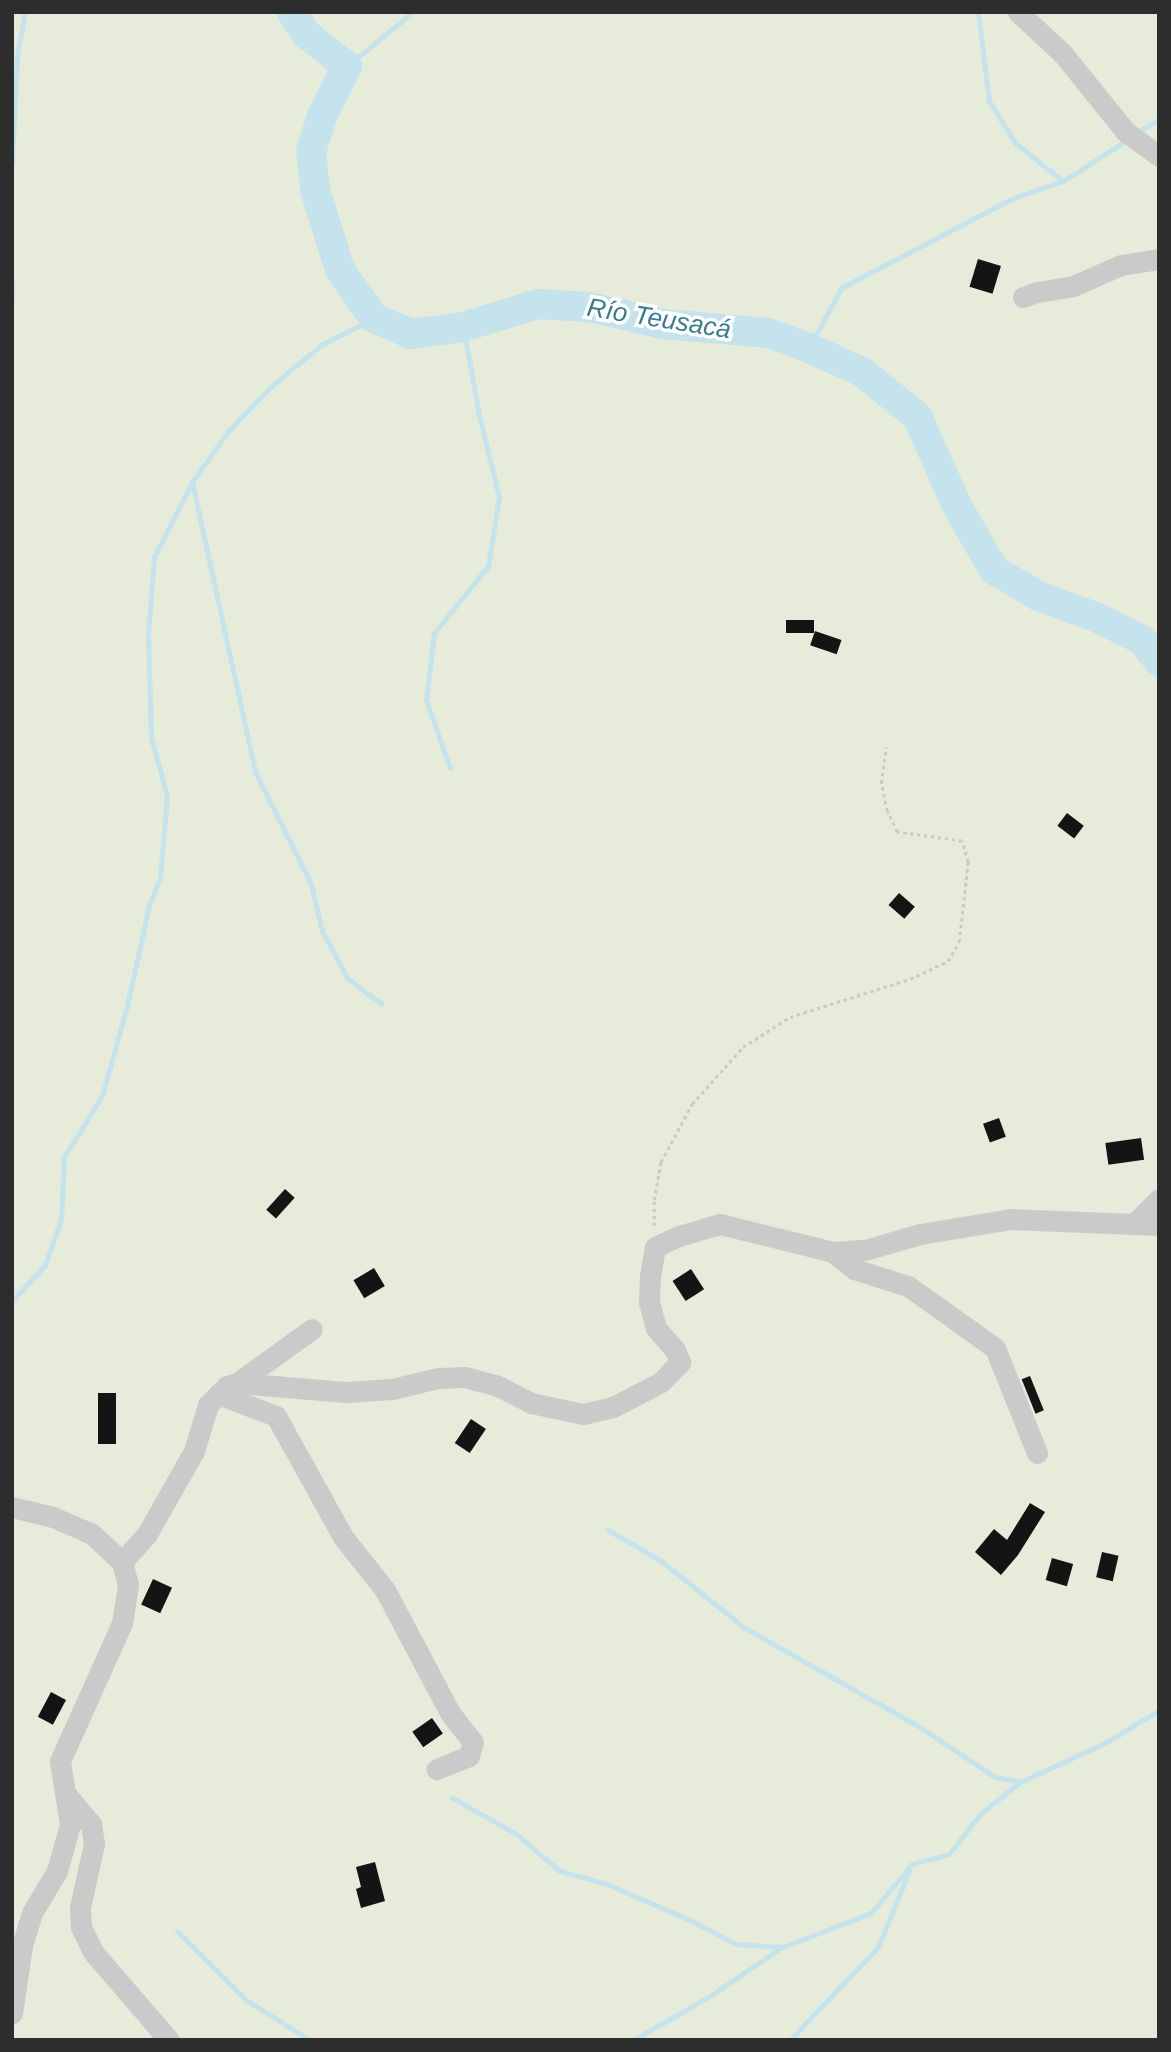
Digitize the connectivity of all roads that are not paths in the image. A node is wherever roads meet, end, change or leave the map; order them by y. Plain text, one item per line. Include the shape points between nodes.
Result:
1 (1018, 12) edge
2 (1159, 156) edge
3 (1159, 259) edge
4 (1023, 298) dead end
5 (1159, 1199) edge
6 (1134, 1224) junction
7 (1159, 1224) edge
8 (833, 1252) junction
9 (312, 1329) dead end
10 (237, 1383) junction
11 (218, 1394) junction
12 (1037, 1453) dead end
13 (12, 1507) edge
14 (122, 1562) junction
15 (436, 1769) dead end
16 (63, 1792) junction
17 (12, 2013) edge
18 (169, 2040) edge

1 - 2 street via 1063,54 1126,132
3 - 4 street via 1121,265 1073,286
5 - 6 street
6 - 7 street
6 - 8 street via 1012,1219 920,1234 865,1250
8 - 10 street via 720,1224 655,1247 649,1303 656,1328 680,1363 661,1382 613,1407 583,1414 531,1403 498,1386 465,1377 346,1392
8 - 12 street via 854,1269 908,1286 995,1348
9 - 10 street
10 - 11 street
11 - 14 street via 208,1405 194,1451 147,1534
11 - 15 street via 276,1416 344,1537 385,1590 450,1713 473,1742 469,1756
13 - 14 street via 53,1517 92,1534
14 - 16 street via 128,1585 122,1623 60,1761
16 - 17 street via 69,1825 57,1871 22,1946
16 - 18 street via 91,1824 94,1843 80,1907 81,1927 93,1952

